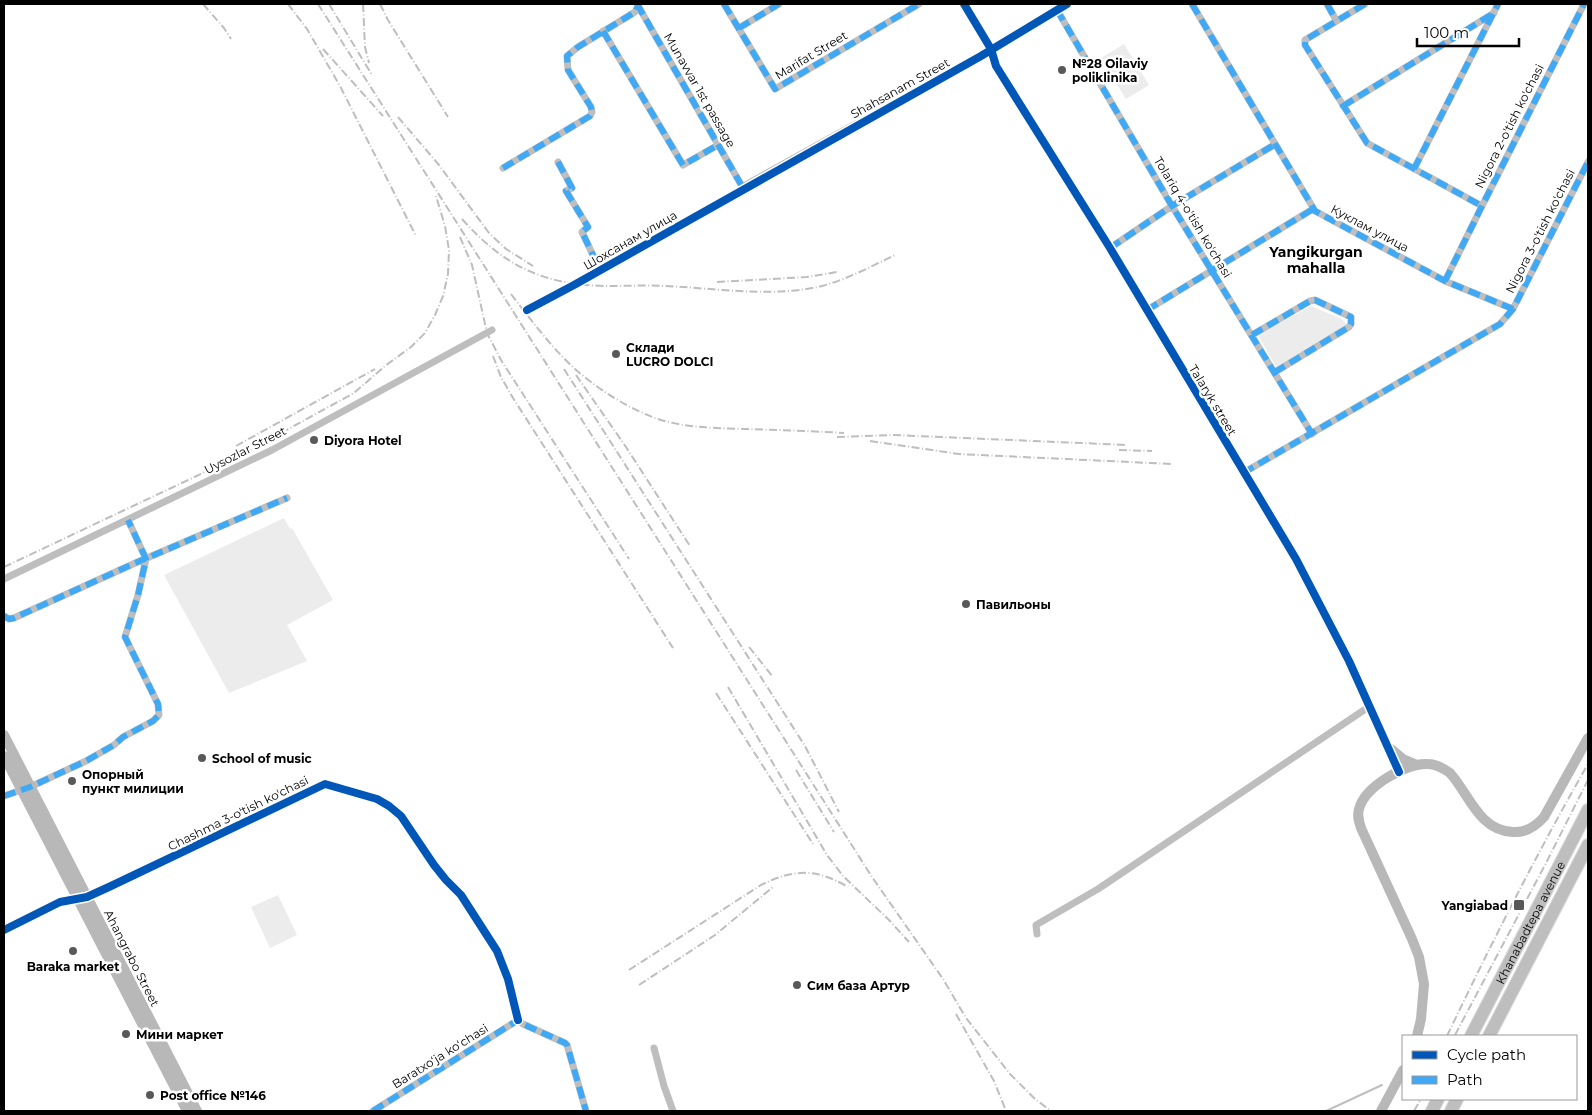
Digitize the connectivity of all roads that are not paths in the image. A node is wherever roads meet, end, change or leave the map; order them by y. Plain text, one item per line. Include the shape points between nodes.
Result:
1 (638, 4) edge
2 (724, 4) edge
3 (778, 4) edge
4 (919, 4) edge
5 (964, 4) edge
6 (1067, 4) edge
7 (1192, 4) edge
8 (1326, 4) edge
9 (1365, 4) edge
10 (1498, 4) edge
11 (1584, 4) edge
12 (1057, 10) junction
13 (1494, 13) junction
14 (1336, 20) junction
15 (739, 28) junction
16 (602, 31) junction
17 (991, 49) junction
18 (1343, 106) junction
19 (718, 145) junction
20 (1274, 145) junction
21 (558, 162) dead end
22 (1588, 162) edge
23 (503, 168) dead end
24 (1414, 169) junction
25 (743, 188) junction
26 (1172, 206) junction
27 (1482, 206) junction
28 (1313, 209) junction
29 (1110, 248) junction
30 (600, 270) junction
31 (1212, 271) junction
32 (1446, 281) junction
33 (1512, 309) junction
34 (527, 310) dead end
35 (1147, 310) junction
36 (492, 330) dead end
37 (1252, 335) junction
38 (1275, 372) junction
39 (1312, 434) junction
40 (1243, 473) junction
41 (287, 498) dead end
42 (128, 520) junction
43 (146, 559) junction
44 (4, 579) edge
45 (4, 616) edge
46 (1370, 706) junction
47 (4, 735) edge
48 (1588, 738) edge
49 (1387, 746) junction
50 (4, 756) edge
51 (1418, 765) junction
52 (1399, 772) junction
53 (26, 788) junction
54 (4, 796) edge
55 (1588, 810) edge
56 (1588, 845) edge
57 (82, 898) junction
58 (4, 930) edge
59 (1037, 934) dead end
60 (518, 1020) junction
61 (1417, 1035) edge
62 (1472, 1035) edge
63 (1490, 1035) edge
64 (654, 1048) dead end
65 (1402, 1072) edge
66 (187, 1111) edge
67 (197, 1111) edge
68 (373, 1111) edge
69 (586, 1111) edge
70 (673, 1111) edge
71 (1381, 1111) edge

1 - 16 street via 635,12
1 - 19 street, Munavvar 1st passage
2 - 15 street, Marifat Street
3 - 15 street
4 - 15 street, Marifat Street via 775,89
5 - 17 street
6 - 12 street, Shahsanam Street
7 - 20 street
8 - 14 street
9 - 14 street, Nigora 2-o'tish ko'chasi
10 - 13 street
11 - 27 street, Nigora 2-o'tish ko'chasi
12 - 17 street, Shahsanam Street
12 - 26 street, Tolariq 4-o'tish ko'chasi
13 - 18 street
13 - 24 street
14 - 18 street, Nigora 2-o'tish ko'chasi via 1304,41
16 - 19 street via 683,165
16 - 23 street via 572,51 567,60 568,70 591,107 590,116
17 - 25 street, Shahsanam Street
17 - 29 street, Talaryk street via 996,66
18 - 24 street, Nigora 2-o'tish ko'chasi via 1367,144
19 - 25 street, Munavvar 1st passage
20 - 26 street
20 - 28 street
21 - 30 street via 572,188 566,191 588,227 582,232
22 - 33 street, Nigora 3-o'tish ko'chasi
24 - 27 street, Nigora 2-o'tish ko'chasi
25 - 30 street, Шохсанам улица
26 - 29 street
26 - 31 street, Tolariq 4-o'tish ko'chasi
27 - 32 street, Nigora 2-o'tish ko'chasi
28 - 31 street, Куклам улица
28 - 32 street, Куклам улица
29 - 35 street, Talaryk street
30 - 34 street, Шохсанам улица
31 - 35 street, Куклам улица
31 - 37 street, Tolariq 4-o'tish ko'chasi
32 - 33 street, Куклам улица
33 - 39 street via 1500,324
35 - 40 street, Talaryk street
36 - 42 street, Uysozlar Street via 272,450
37 - 38 street, Tolariq 4-o'tish ko'chasi
37 - 38 street via 1314,300 1350,316 1349,327
38 - 39 street, Tolariq 4-o'tish ko'chasi
39 - 40 street
40 - 46 street, Talaryk street via 1296,560
41 - 43 street
42 - 43 street
42 - 44 street, Uysozlar Street
43 - 45 street via 14,618
43 - 53 street via 126,637 158,704 159,716 114,745
46 - 49 street, Talaryk street
46 - 59 street via 1098,889 1036,925
47 - 53 street, Ahangrabo Street
48 - 51 street via 1544,818 1517,832 1502,831 1487,823 1446,770 1432,764
49 - 51 street via 1403,759
49 - 52 street, Talaryk street
50 - 53 street, Ahangrabo Street
51 - 52 street
52 - 61 street via 1368,793 1358,817 1412,939 1422,971 1423,1004
53 - 54 street
53 - 57 street, Ahangrabo Street
55 - 62 highway, Khanabadtepa avenue
56 - 63 highway, Khanabadtepa avenue
57 - 58 street, Chashma 3-o'tish ko'chasi via 60,902
57 - 60 street, Chashma 3-o'tish ko'chasi via 325,784 377,799 401,816 434,865 461,895 497,952 508,979
57 - 66 street, Ahangrabo Street
57 - 67 street, Ahangrabo Street
60 - 68 street, Baratxoʻja koʻchasi
60 - 69 street via 567,1045
64 - 70 street
65 - 71 street

